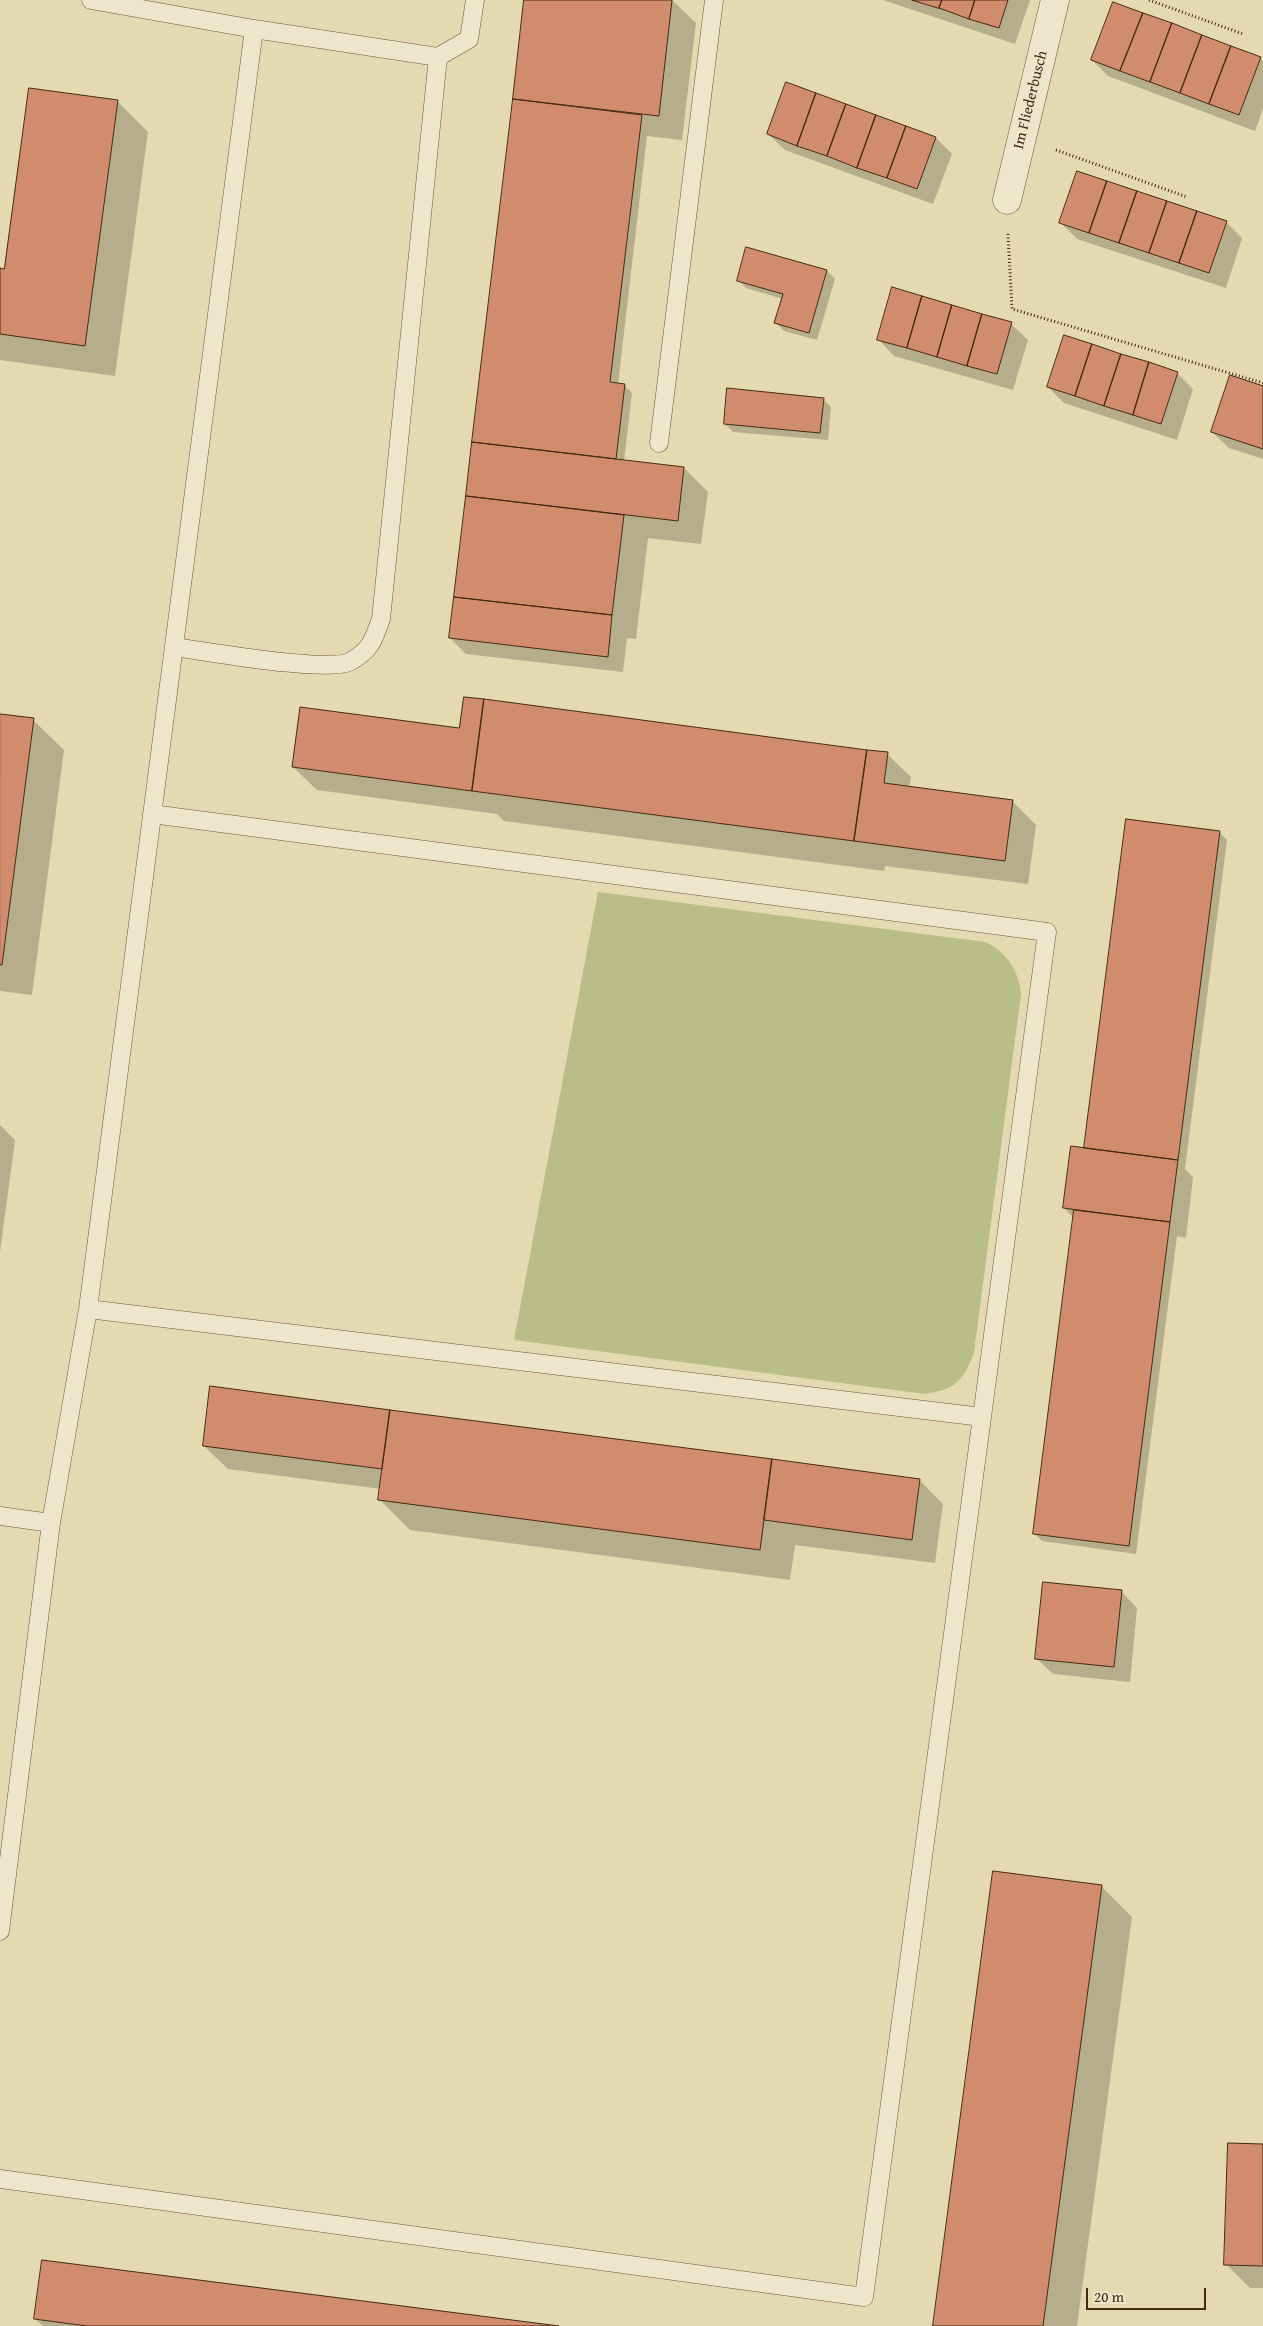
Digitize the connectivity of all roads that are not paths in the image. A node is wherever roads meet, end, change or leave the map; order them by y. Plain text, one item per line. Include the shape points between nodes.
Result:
1 (91, 0) edge
2 (475, 0) edge
3 (714, 0) edge
4 (1055, 0) edge
5 (254, 29) junction
6 (438, 57) junction
7 (1007, 200) road end
8 (659, 443) dead end
9 (174, 647) junction
10 (152, 814) junction
11 (88, 1309) junction
12 (982, 1418) junction
13 (0, 1516) edge
14 (51, 1523) junction
15 (0, 1931) edge
16 (0, 2179) edge

1 - 5 lane
2 - 6 lane via 469,39
3 - 8 lane
4 - 7 street, Im Fliederbusch
5 - 6 lane
5 - 9 lane
6 - 9 lane via 380,619 372,645 349,663 322,667
9 - 10 lane
10 - 11 lane
10 - 12 lane via 1047,932
11 - 12 lane
11 - 14 lane
12 - 16 lane via 864,2297
13 - 14 lane
14 - 15 lane

